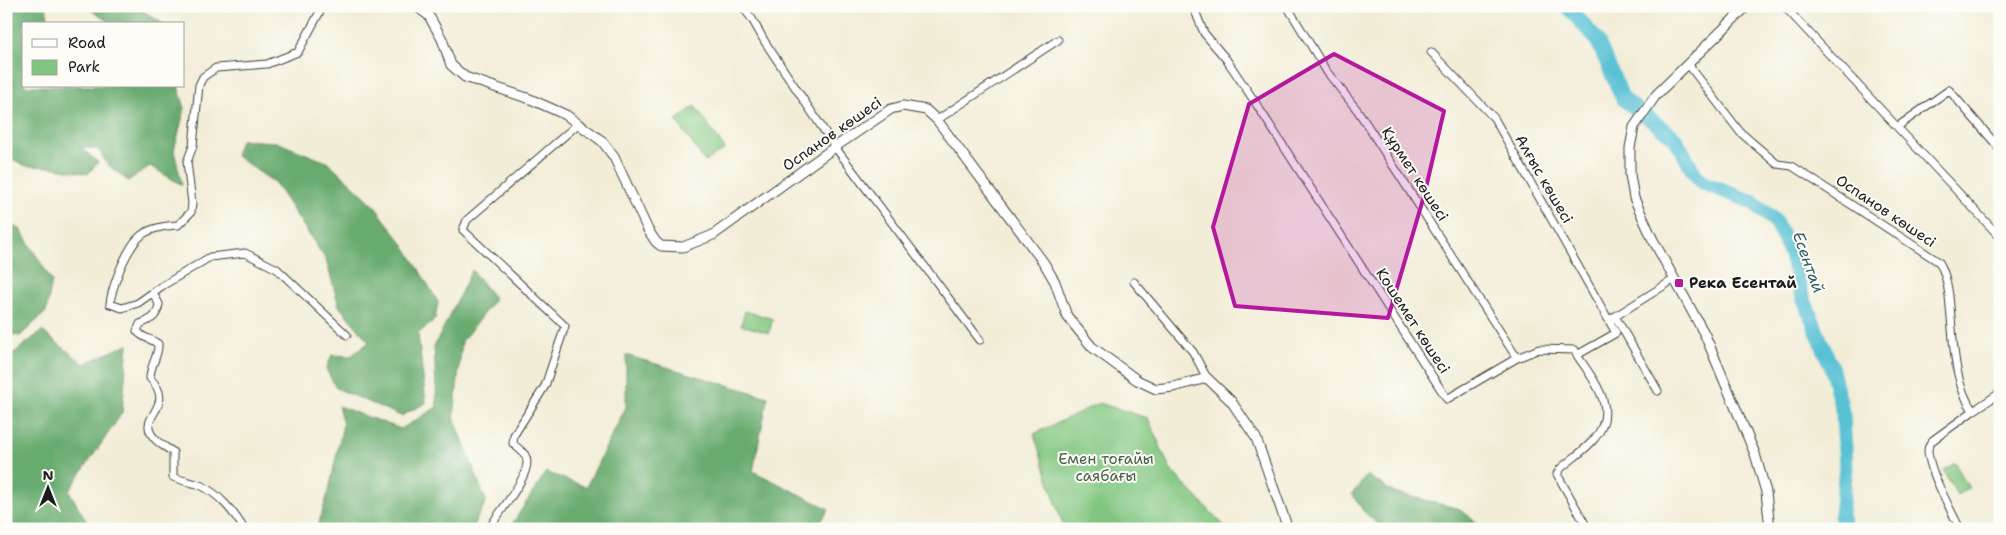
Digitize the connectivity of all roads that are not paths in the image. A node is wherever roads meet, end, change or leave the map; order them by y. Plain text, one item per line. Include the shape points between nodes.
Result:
1 (323, 6) edge
2 (416, 6) edge
3 (742, 6) edge
4 (1193, 6) edge
5 (1286, 6) edge
6 (1747, 6) edge
7 (1784, 6) edge
8 (1058, 40) dead end
9 (1430, 52) dead end
10 (1688, 64) junction
11 (937, 120) junction
12 (578, 124) junction
13 (1897, 126) junction
14 (835, 146) junction
15 (2000, 149) edge
16 (2000, 236) edge
17 (1673, 280) junction
18 (1134, 282) dead end
19 (153, 293) junction
20 (1612, 318) junction
21 (346, 335) dead end
22 (980, 340) dead end
23 (1577, 355) junction
24 (1517, 358) junction
25 (1207, 378) junction
26 (1658, 391) dead end
27 (2000, 393) edge
28 (1973, 411) junction
29 (244, 529) edge
30 (488, 529) edge
31 (1288, 529) edge
32 (1588, 529) edge
33 (1770, 529) edge
34 (1960, 529) edge

1 - 19 street via 298,52 267,64 216,68 203,77 199,85 193,146 186,162 191,212 178,225 154,228 131,244 111,293 110,304 122,308
2 - 12 street, Оспанов көшесі via 429,16 451,65 465,77 530,99
3 - 14 street
4 - 24 street, Кошемет көшесі via 1204,33 1253,98 1447,399
5 - 24 street, Құрмет көшесі via 1327,72 1358,111
6 - 10 street
7 - 13 street
8 - 11 street
9 - 20 street, Алғыс көшесі via 1494,118
10 - 17 street via 1656,95 1634,127 1630,148 1634,198
10 - 28 street, Оспанов көшесі via 1740,132 1777,164 1792,166 1939,262 1949,290 1957,369 1964,398
11 - 14 street, Оспанов көшесі via 926,110 903,106 891,110
11 - 25 street, Оспанов көшесі via 1044,263 1055,282 1067,316 1092,347 1137,380 1156,388 1173,388
12 - 14 street, Оспанов көшесі via 602,142 614,157 648,230 661,246 683,247 713,236
12 - 30 street via 467,220 463,230 565,326 545,386 514,435 513,444 526,455 528,467
13 - 15 street via 1948,90
13 - 16 street
14 - 22 street
17 - 20 street
17 - 33 street via 1704,334 1755,454 1766,492
18 - 25 street via 1193,352
19 - 21 street via 210,258 245,253 277,268
19 - 29 street via 159,304 157,314 140,324 137,331 142,338 158,344 150,378 161,395 150,418 149,429 156,440 172,452 173,477 199,485 217,496
20 - 23 street, Алғыс көшесі via 1616,333
20 - 26 street, Алғыс көшесі
23 - 24 street, Кошемет көшесі via 1575,350 1540,350
23 - 32 street via 1606,407 1605,422 1595,438 1557,474
25 - 31 street via 1231,401 1256,438
27 - 28 street
28 - 34 street via 1933,440 1928,450

